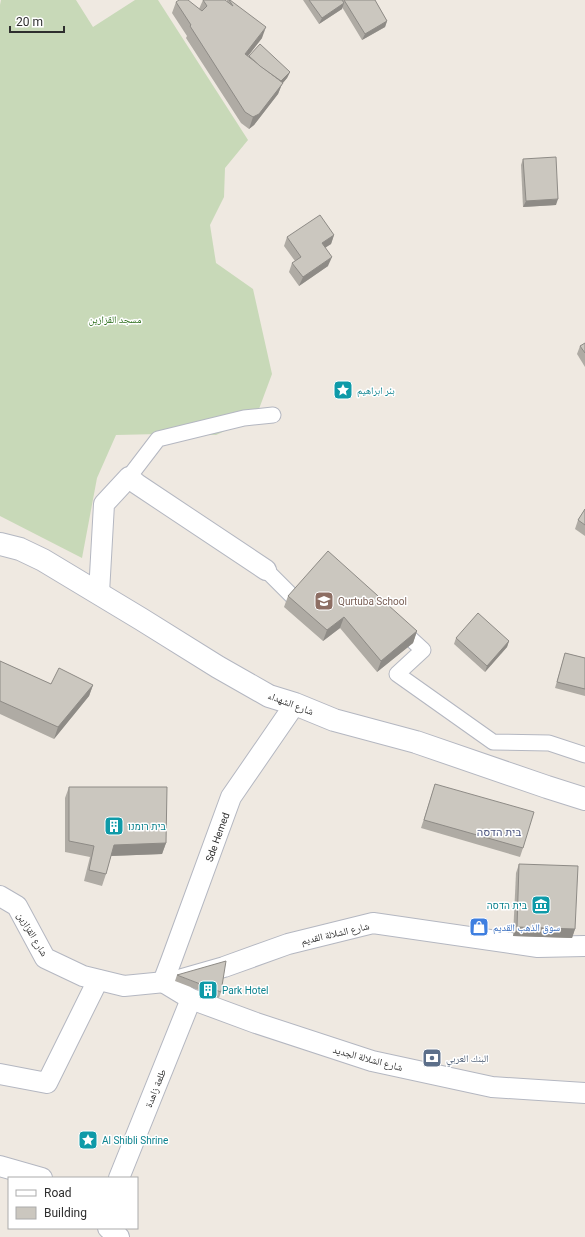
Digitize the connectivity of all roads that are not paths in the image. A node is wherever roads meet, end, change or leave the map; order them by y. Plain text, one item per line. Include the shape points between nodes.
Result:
1 (272, 415) dead end
2 (129, 477) junction
3 (0, 544) edge
4 (266, 570) joint
5 (99, 593) junction
6 (292, 596) edge
7 (388, 618) edge
8 (295, 704) junction
9 (585, 755) edge
10 (585, 799) edge
11 (0, 896) edge
12 (585, 946) edge
13 (98, 980) junction
14 (163, 982) junction
15 (191, 999) junction
16 (0, 1074) edge
17 (585, 1093) edge
18 (0, 1166) edge
19 (38, 1177) edge
20 (119, 1177) edge
21 (109, 1229) edge
22 (119, 1237) edge

1 - 2 street via 244,418 158,439
2 - 4 street
2 - 5 street via 104,504
3 - 5 street, شارع الشهداء via 20,549 43,560
4 - 6 street
5 - 8 street, شارع الشهداء via 256,689
7 - 9 street via 423,650 396,674 493,742 549,743
8 - 10 street, شارع الشهداء via 334,720 416,742
8 - 14 street, Sde Hemed via 231,797
11 - 13 street, شارع القزازين via 17,906 45,958 83,976
12 - 14 street, شارع الشلالة القديم via 538,947 372,923 288,944 224,967
13 - 14 street, شارع القزازين via 124,986
13 - 16 street via 47,1083
14 - 15 street, شارع الشلالة الجديد
15 - 17 street, شارع الشلالة الجديد via 372,1061 492,1087
15 - 20 street, طلعة زاهدة
18 - 19 street
21 - 22 street

